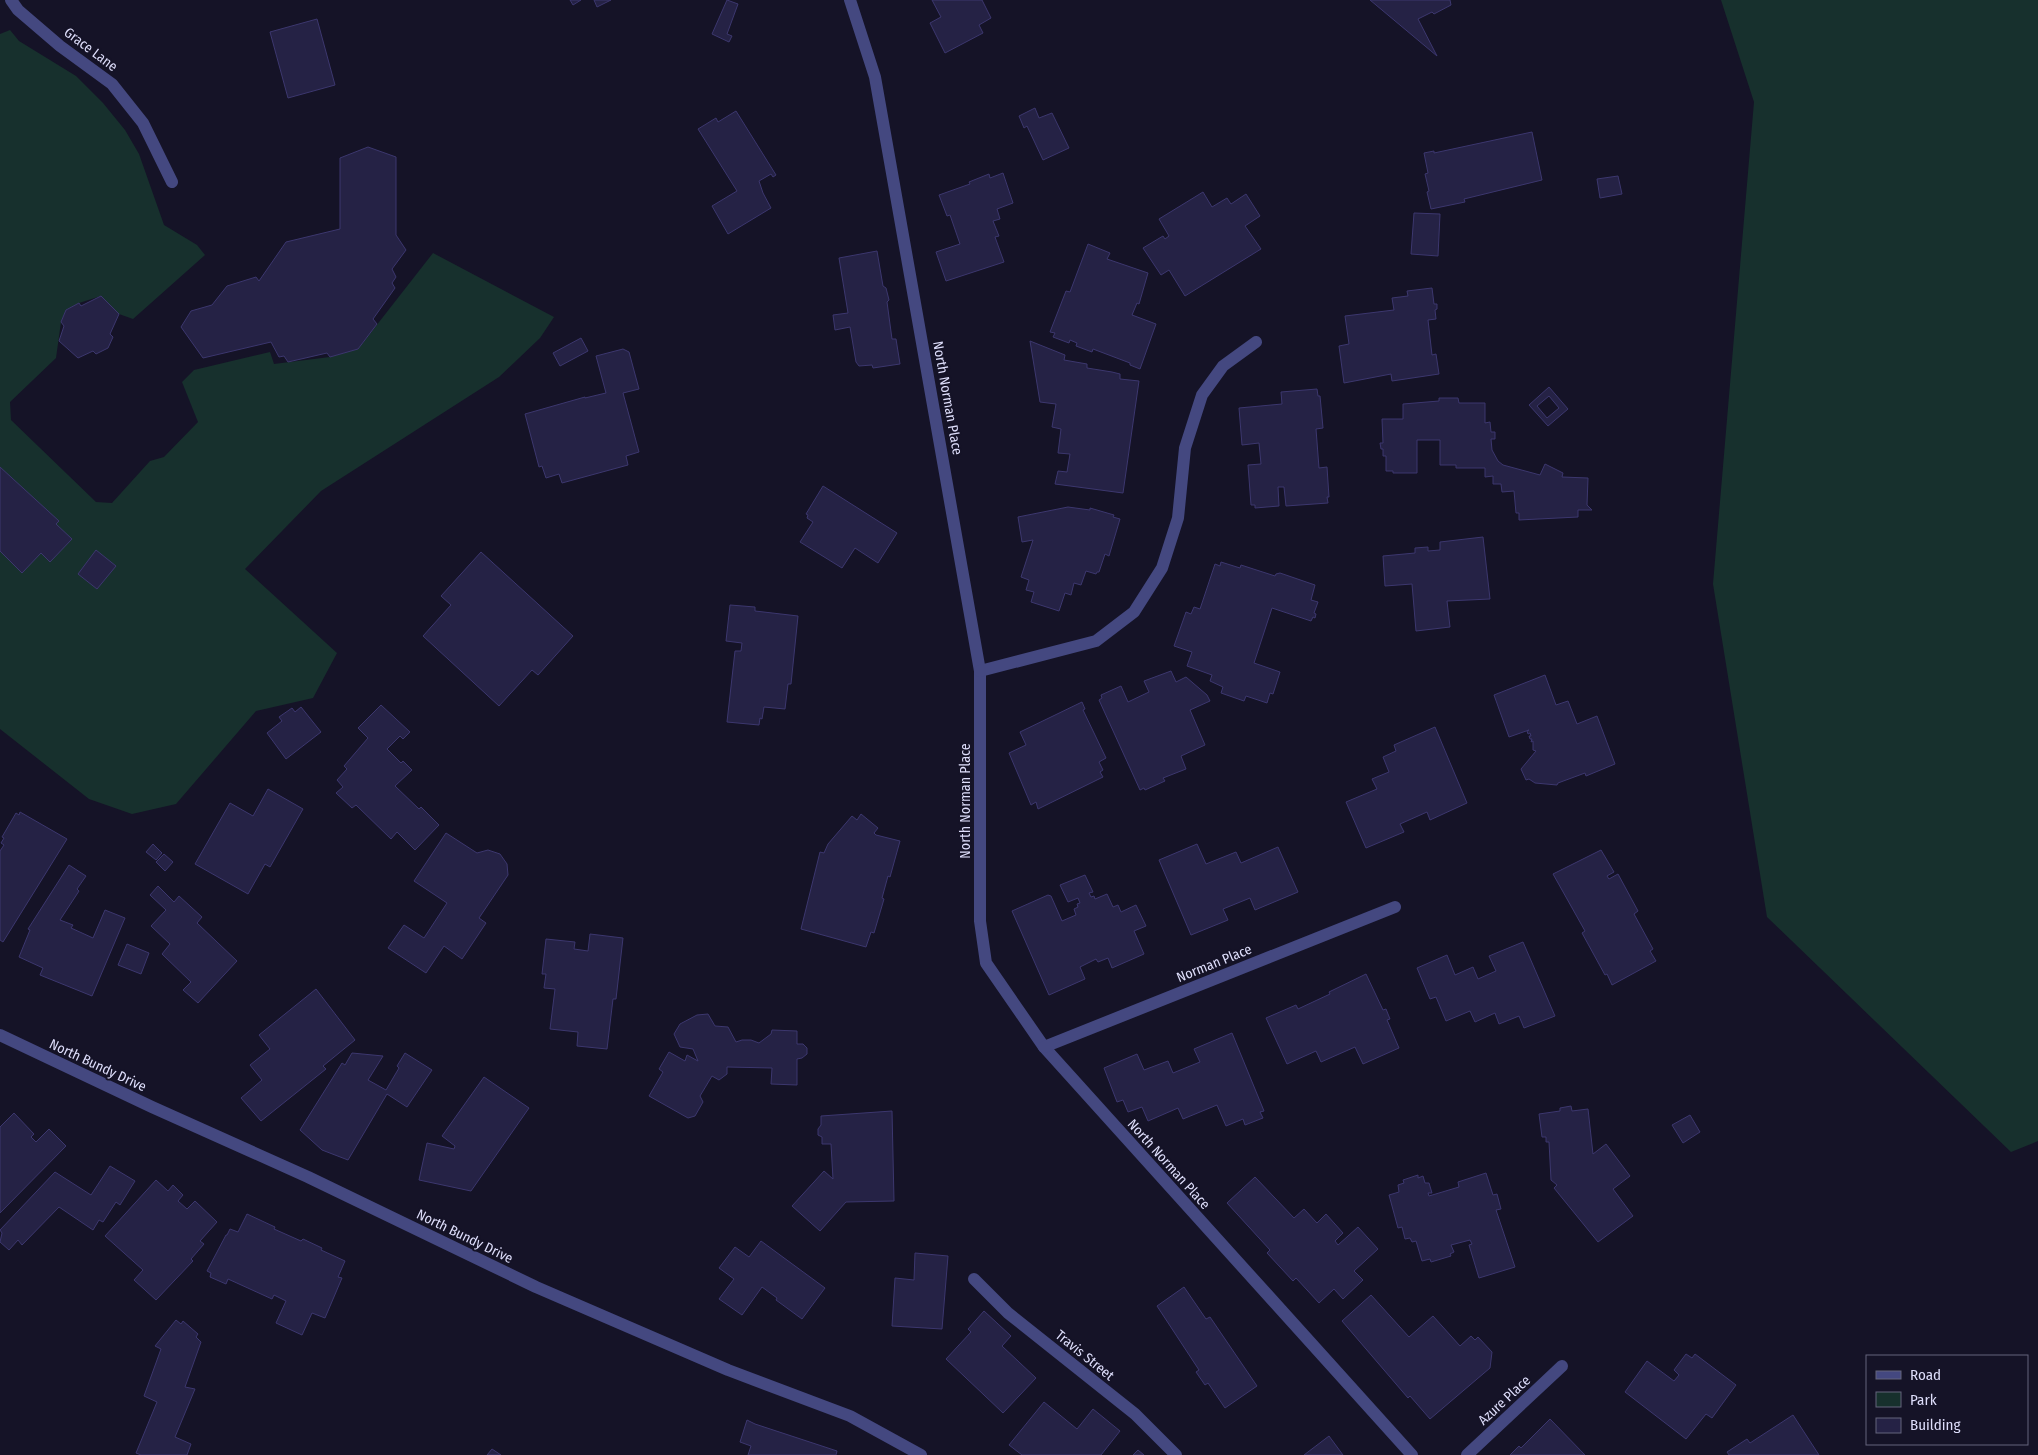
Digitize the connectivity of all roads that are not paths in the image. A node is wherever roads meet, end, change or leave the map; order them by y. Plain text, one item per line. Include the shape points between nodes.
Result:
1 (11, 0) edge
2 (850, 0) edge
3 (172, 182) dead end
4 (1256, 342) dead end
5 (980, 671) junction
6 (1395, 907) dead end
7 (0, 1035) edge
8 (1044, 1047) junction
9 (974, 1280) dead end
10 (1562, 1366) dead end
11 (921, 1455) edge
12 (1176, 1455) edge
13 (1412, 1455) edge
14 (1467, 1455) edge

1 - 3 street, Grace Lane via 60,46 112,84 143,122
2 - 5 street, North Norman Place via 875,77
4 - 5 street via 1223,366 1202,395 1185,448 1179,512 1162,568 1134,612 1096,641
5 - 8 street, North Norman Place via 980,921 986,963
6 - 8 street, Norman Place
7 - 11 street, North Bundy Drive via 536,1287 728,1370 850,1416
8 - 13 street, North Norman Place
9 - 12 street, Travis Street via 1008,1313 1135,1414
10 - 14 street, Azure Place

